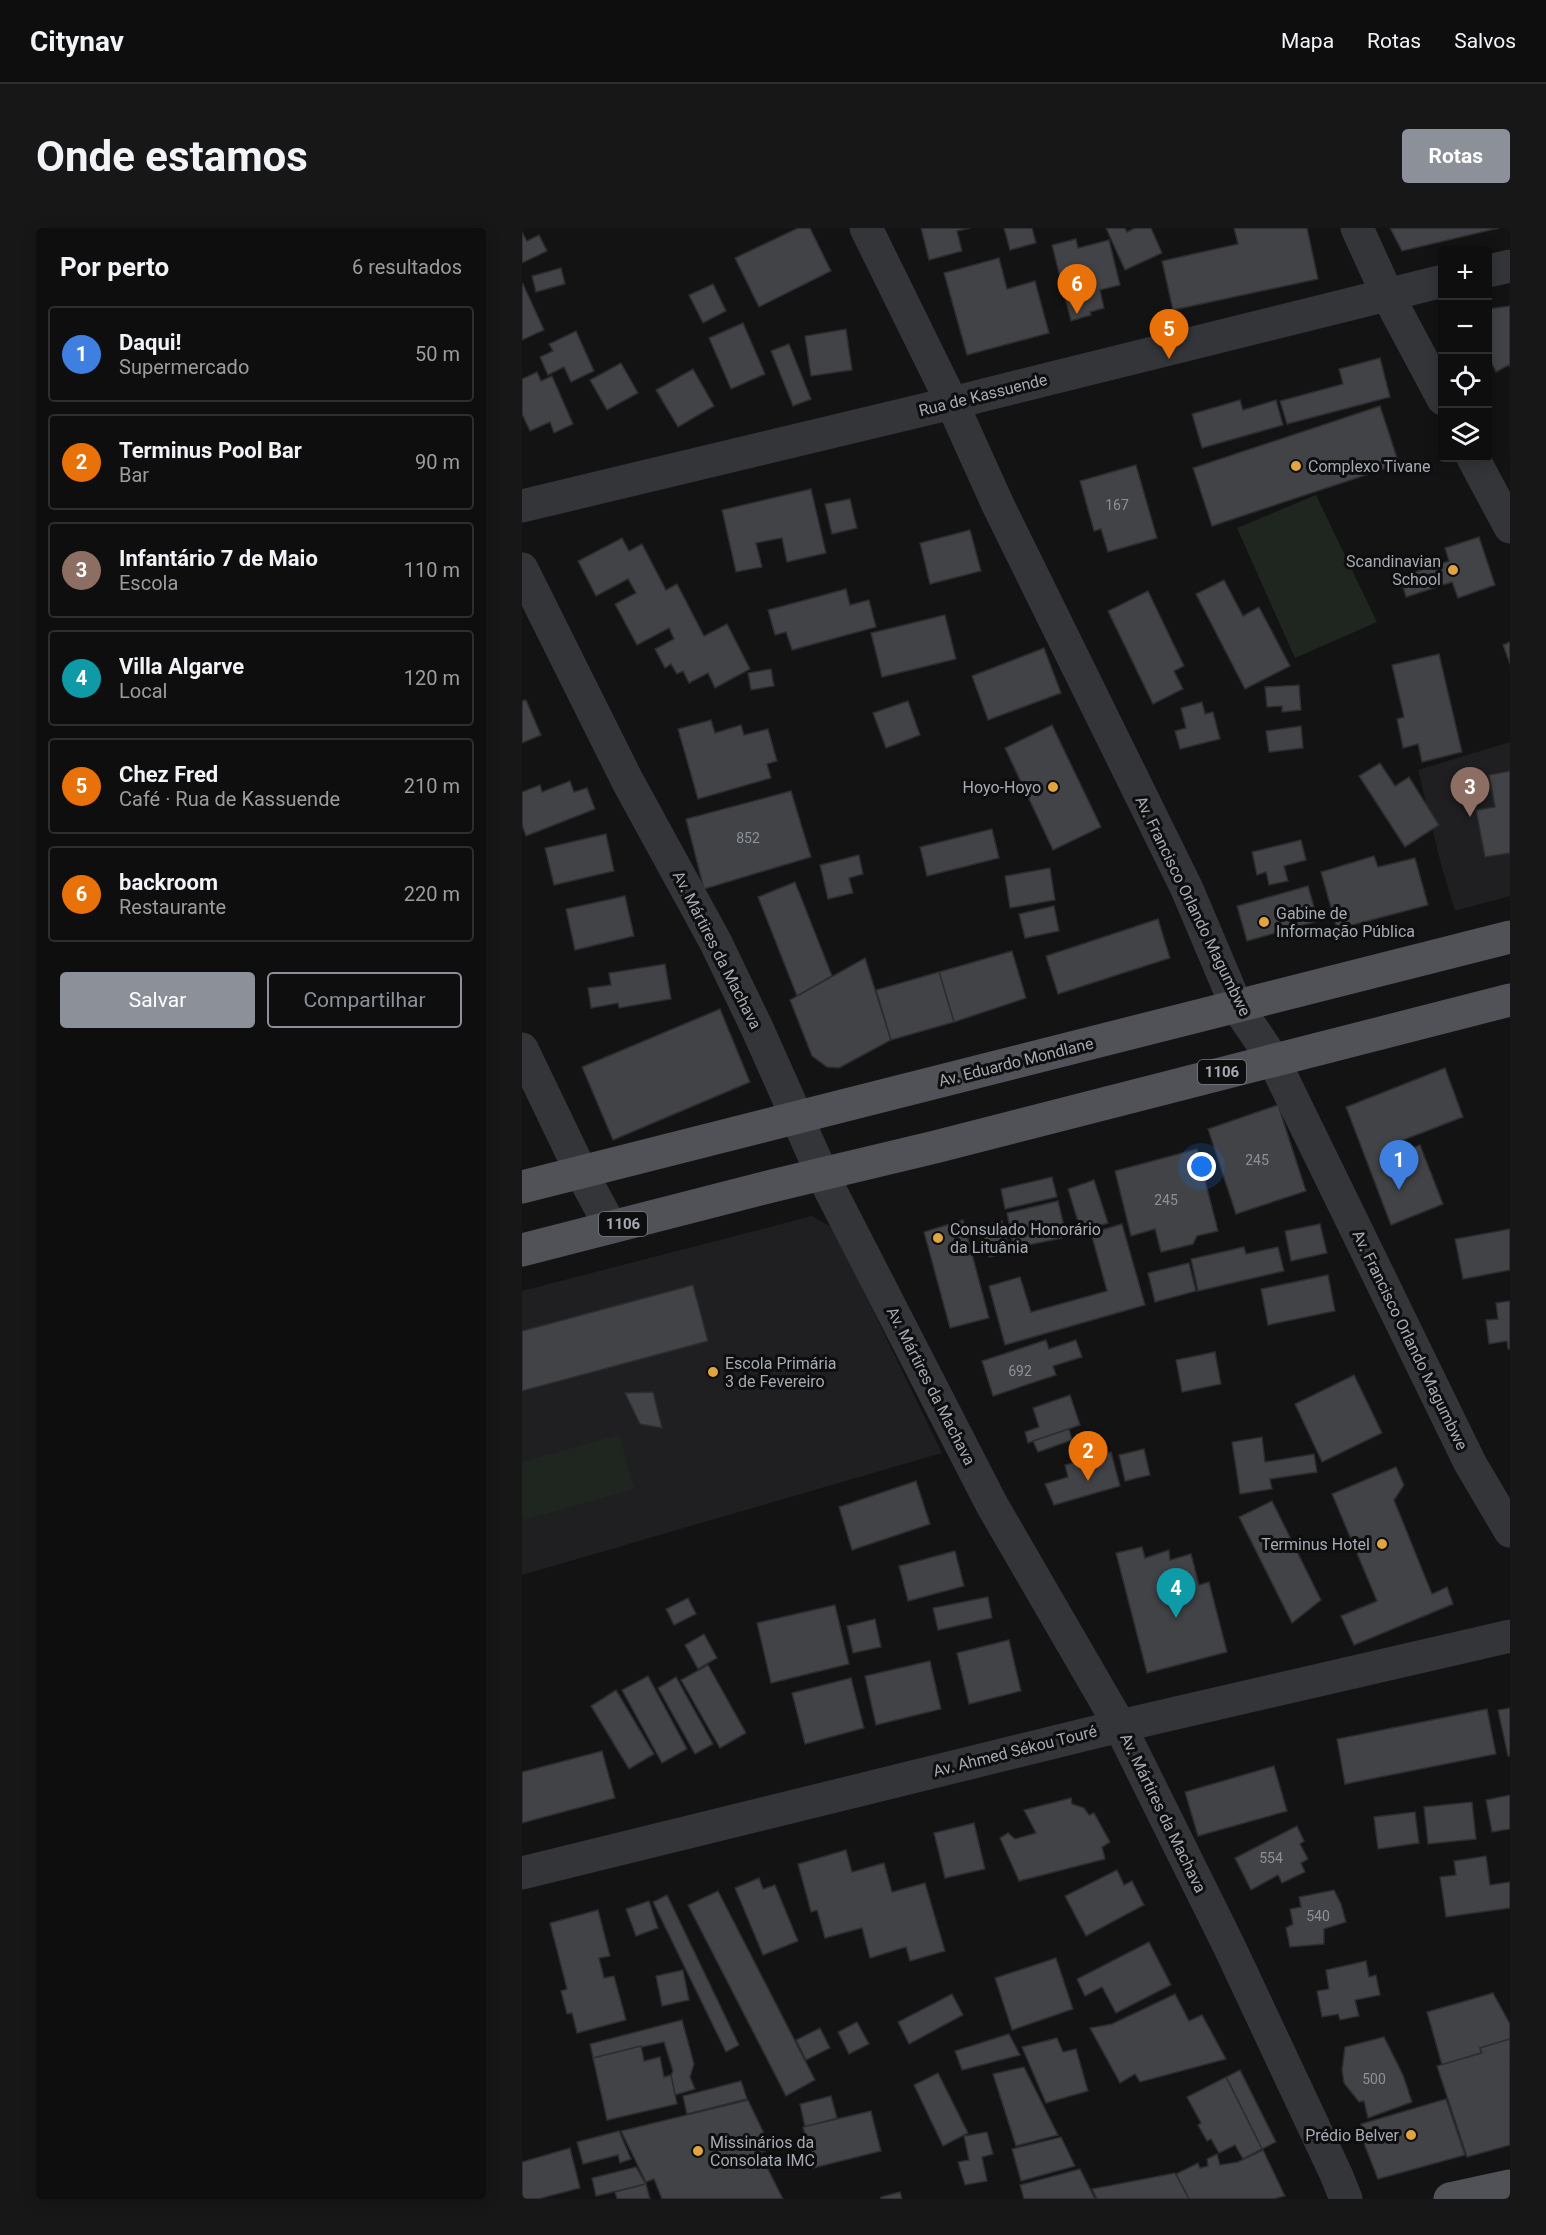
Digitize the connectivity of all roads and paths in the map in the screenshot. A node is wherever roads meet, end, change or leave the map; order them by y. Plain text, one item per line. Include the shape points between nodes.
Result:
1 (866, 228) edge
2 (1357, 228) edge
3 (1510, 266) edge
4 (1492, 270) edge
5 (1438, 282) edge
6 (1388, 294) junction
7 (1438, 389) edge
8 (952, 403) junction
9 (1475, 462) edge
10 (522, 506) edge
11 (1510, 527) edge
12 (522, 569) edge
13 (1510, 937) edge
14 (1510, 999) edge
15 (1236, 1005) junction
16 (522, 1049) edge
17 (1273, 1059) junction
18 (797, 1118) junction
19 (580, 1172) junction
20 (822, 1174) junction
21 (522, 1187) edge
22 (612, 1227) junction
23 (522, 1250) edge
24 (1510, 1531) edge
25 (1510, 1636) edge
26 (1120, 1726) junction
27 (522, 1872) edge
28 (1510, 2186) edge
29 (1346, 2199) edge
30 (1450, 2199) edge

1 - 8 street, Av. Francisco Orlando Magumbwe
2 - 6 street
3 - 4 street
5 - 6 street, Rua de Kassuende
6 - 7 street
6 - 8 street, Rua de Kassuende
8 - 10 street, Rua de Kassuende
8 - 15 street, Av. Francisco Orlando Magumbwe via 1186,889
9 - 11 street
12 - 18 street, Av. Mártires da Machava via 627,780 715,941
13 - 15 main road, Av. Eduardo Mondlane
14 - 17 main road, 1106
15 - 17 street, Av. Francisco Orlando Magumbwe
15 - 18 main road, Av. Eduardo Mondlane
16 - 19 street
17 - 20 main road, 1106
17 - 24 street, Av. Francisco Orlando Magumbwe via 1470,1463
18 - 19 main road, Av. Eduardo Mondlane
18 - 20 street, Av. Mártires da Machava
19 - 21 main road, Av. Eduardo Mondlane
19 - 22 street
20 - 22 main road, 1106
20 - 26 street, Av. Mártires da Machava via 992,1505
22 - 23 main road, 1106
25 - 26 street, Av. Ahmed Sékou Touré
26 - 27 street, Av. Ahmed Sékou Touré
26 - 29 street, Av. Mártires da Machava via 1229,1946
28 - 30 main road

